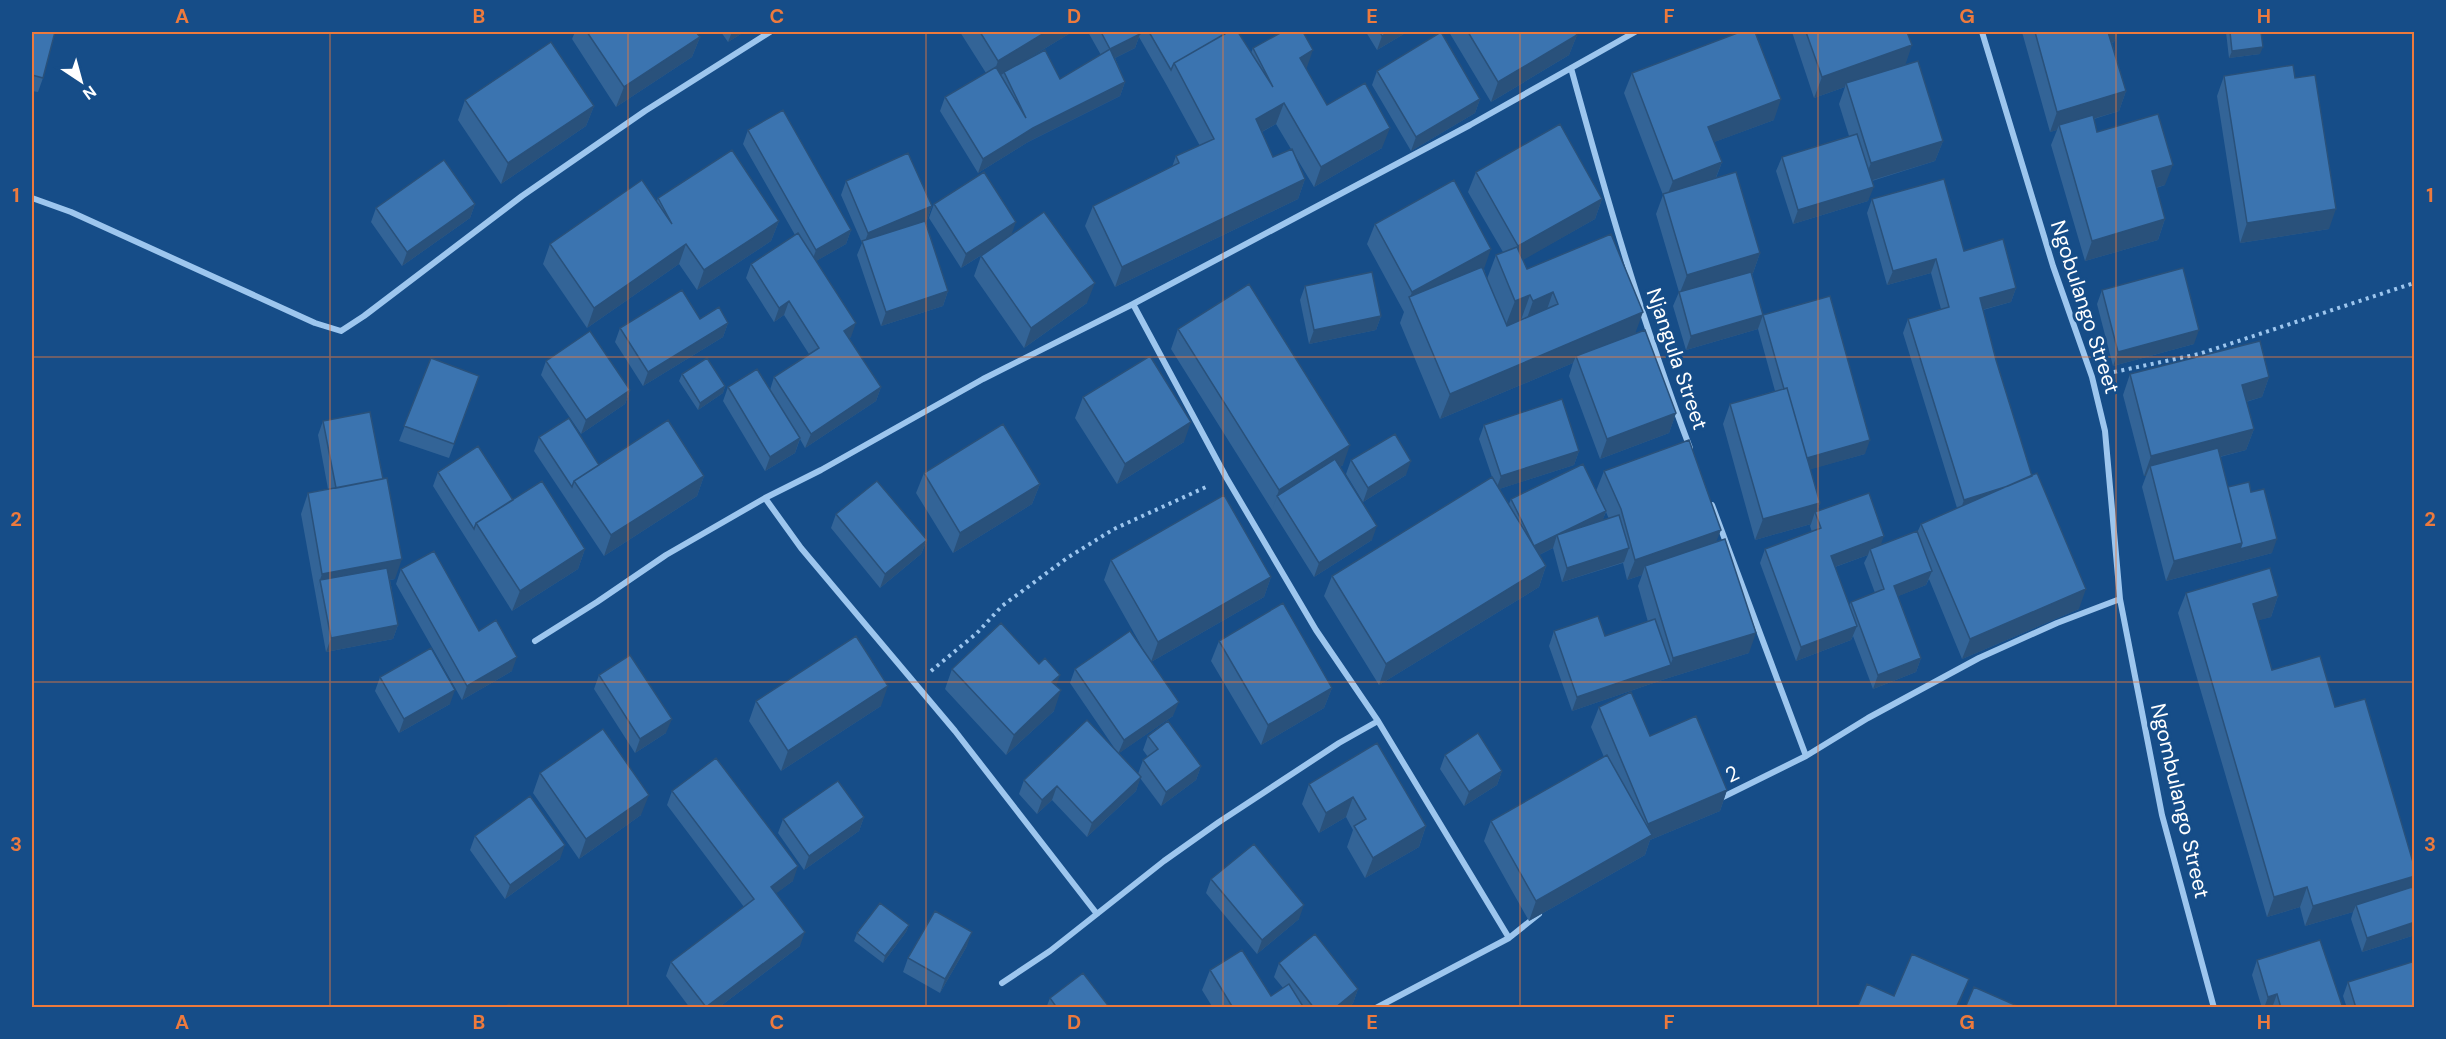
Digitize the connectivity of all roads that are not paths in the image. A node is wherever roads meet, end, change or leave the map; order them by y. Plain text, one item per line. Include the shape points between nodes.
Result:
1 (770, 32) edge
2 (1635, 32) edge
3 (1982, 32) edge
4 (1571, 68) junction
5 (32, 198) edge
6 (1133, 304) junction
7 (1694, 459) edge
8 (765, 498) junction
9 (1711, 503) edge
10 (2120, 599) junction
11 (535, 641) dead end
12 (1378, 721) junction
13 (1806, 756) junction
14 (1713, 802) edge
15 (1546, 909) edge
16 (1097, 914) junction
17 (1509, 939) junction
18 (1002, 983) dead end
19 (1376, 1008) edge
20 (2214, 1008) edge

1 - 5 street via 645,111 522,196 341,331
2 - 4 street
3 - 10 street, Ngobulango Street via 2053,266 2092,377 2105,432
4 - 6 street
4 - 7 street, Njangula Street via 1614,225
6 - 8 street via 983,379
6 - 12 street via 1226,477 1316,630
8 - 11 street via 666,555
8 - 16 street via 801,548 955,731
9 - 13 street
10 - 13 street, 2 via 1979,658
10 - 20 street, Ngombulango Street via 2162,815
12 - 16 street via 1219,822
12 - 17 street
13 - 14 street, 2
15 - 17 street
16 - 18 street
17 - 19 street

